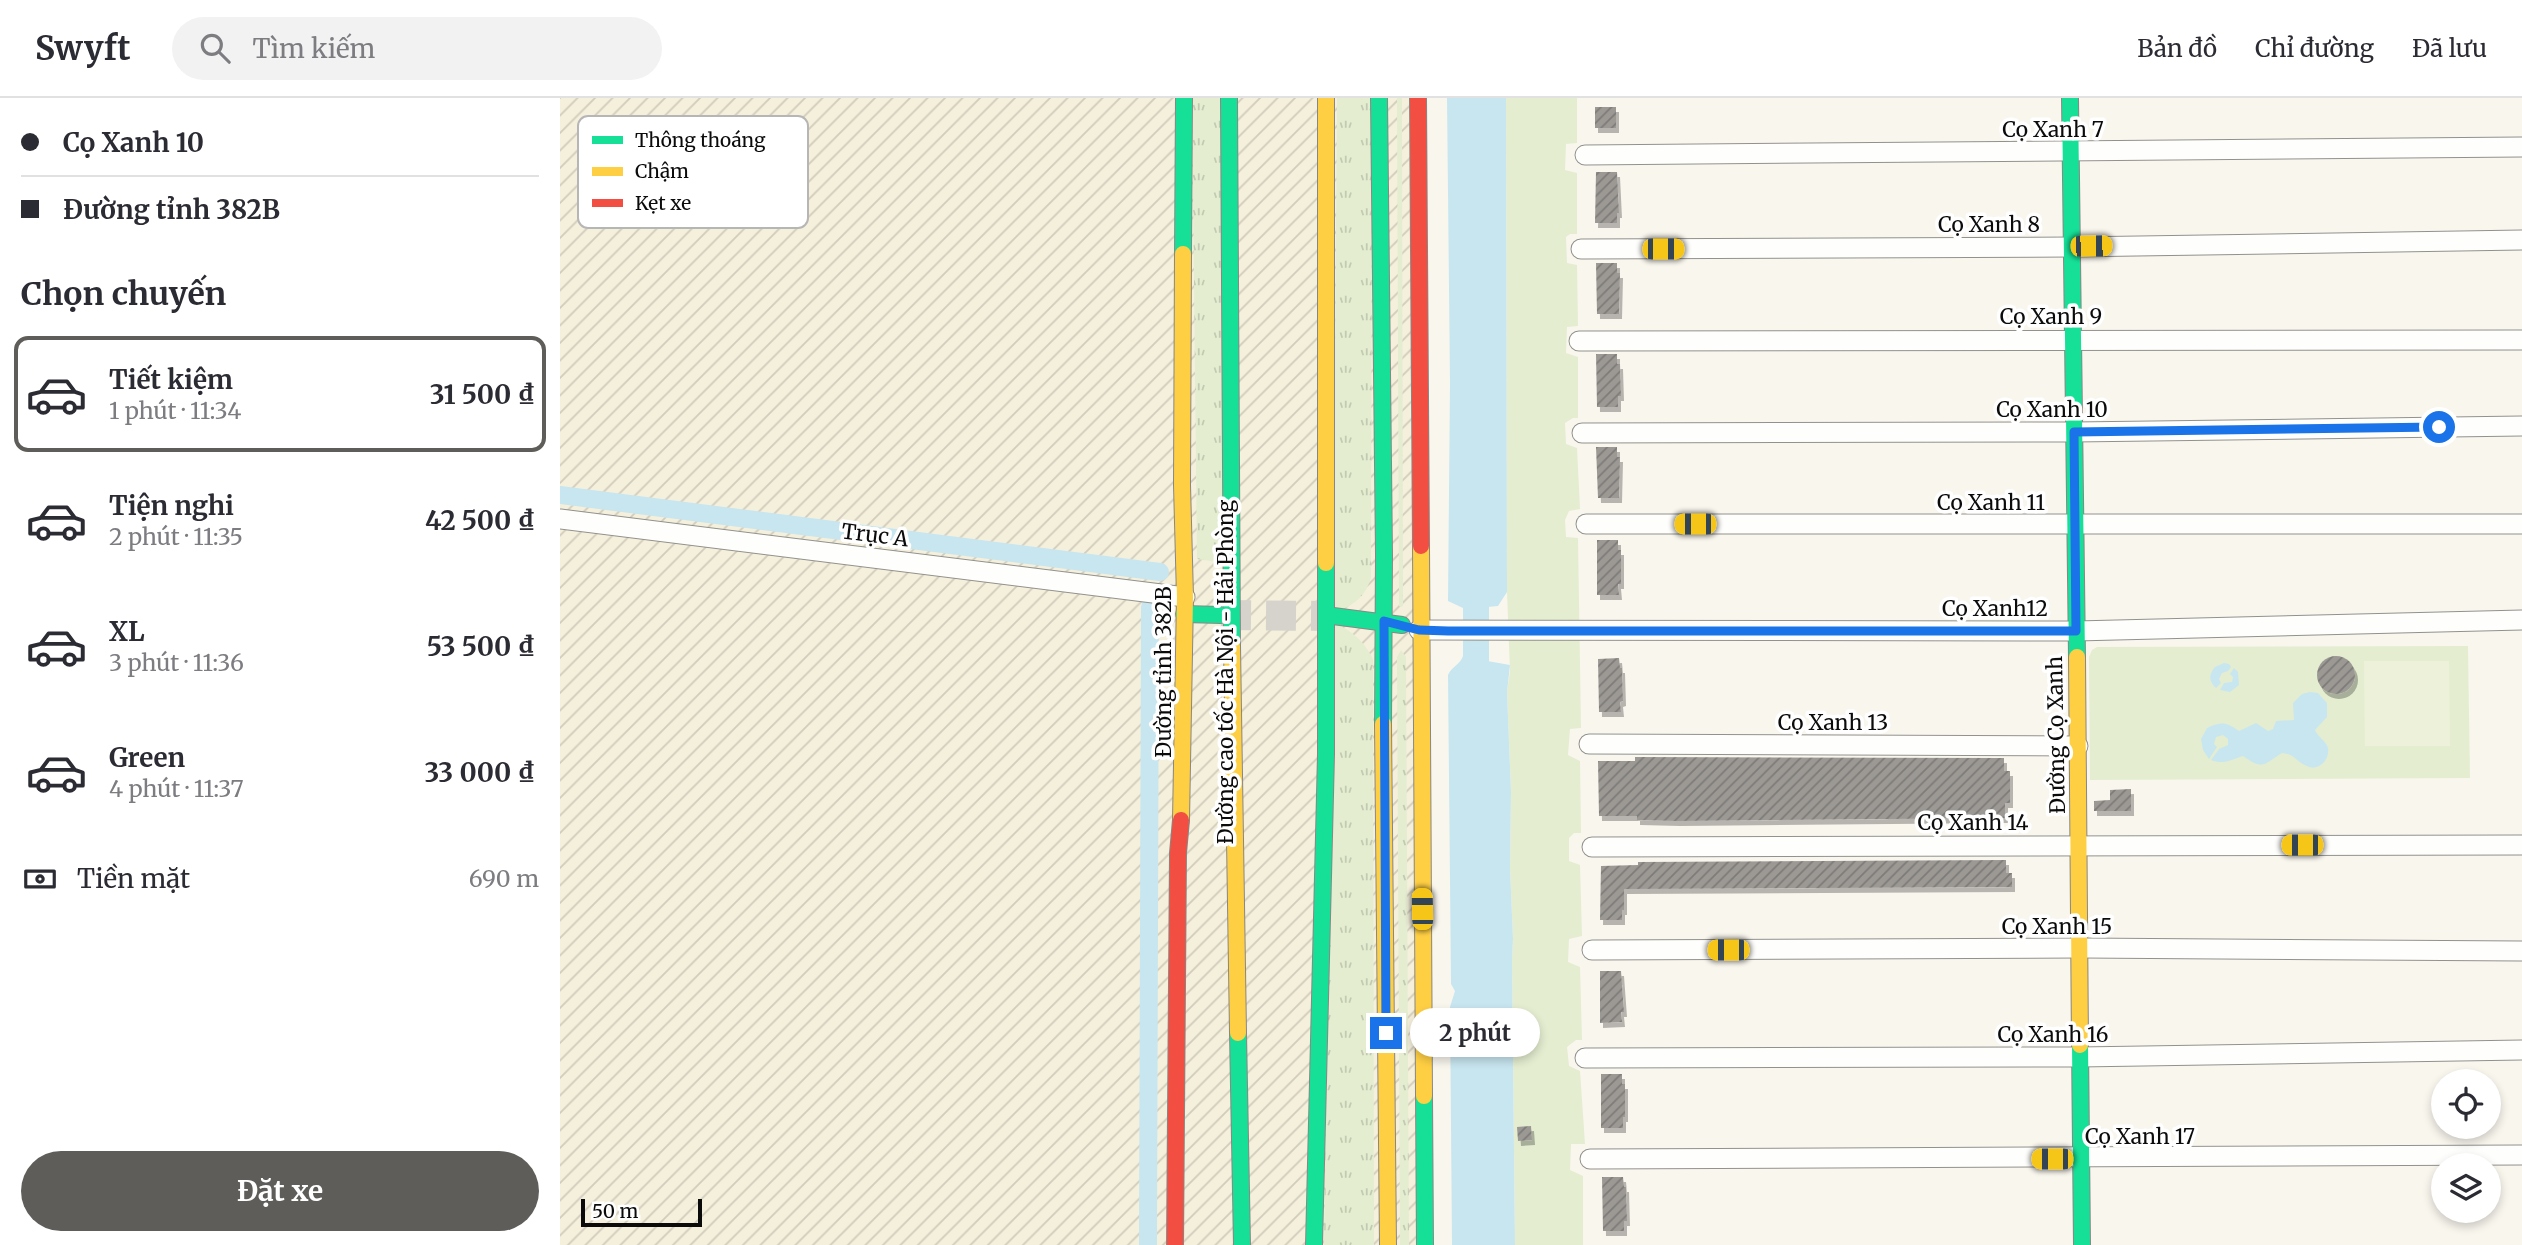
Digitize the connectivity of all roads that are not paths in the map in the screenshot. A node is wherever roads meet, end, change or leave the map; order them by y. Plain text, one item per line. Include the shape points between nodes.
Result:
1 (1184, 98) edge
2 (1229, 98) edge
3 (1245, 98) edge
4 (1326, 98) edge
5 (1379, 98) edge
6 (1418, 98) edge
7 (2070, 98) edge
8 (2522, 147) edge
9 (2069, 152) junction
10 (1585, 155) dead end
11 (2522, 240) edge
12 (2072, 247) junction
13 (1581, 250) dead end
14 (2073, 339) junction
15 (2522, 340) edge
16 (1579, 341) dead end
17 (1310, 363) dead end
18 (2522, 426) edge
19 (2074, 432) junction
20 (1581, 433) dead end
21 (560, 519) edge
22 (1586, 524) dead end
23 (2522, 524) edge
24 (2075, 525) junction
25 (1184, 605) junction
26 (1221, 615) tunnel mouth
27 (1333, 616) tunnel mouth
28 (2522, 620) edge
29 (1384, 621) junction
30 (1419, 630) junction
31 (2076, 631) junction
32 (1589, 744) dead end
33 (2077, 746) junction
34 (2079, 844) junction
35 (2522, 845) edge
36 (1592, 847) dead end
37 (2082, 948) junction
38 (1592, 950) dead end
39 (2522, 951) edge
40 (2522, 1050) edge
41 (2079, 1057) junction
42 (1585, 1058) dead end
43 (2522, 1155) edge
44 (2079, 1159) junction
45 (1590, 1160) dead end
46 (1175, 1245) edge
47 (1242, 1245) edge
48 (1249, 1245) edge
49 (1311, 1245) edge
50 (1388, 1245) edge
51 (1425, 1245) edge
52 (2082, 1245) edge

1 - 25 main road, Đường tỉnh 382B
2 - 47 main road via 1232,691
3 - 48 main road, Đường cao tốc Hà Nội - Hải Phòng
4 - 49 main road via 1326,754
5 - 29 main road
6 - 30 main road
7 - 9 main road, Đường Cọ Xanh
8 - 9 street, Cọ Xanh 7
9 - 10 street, Cọ Xanh 7
9 - 12 main road, Đường Cọ Xanh
11 - 12 street, Cọ Xanh 8
12 - 13 street, Cọ Xanh 8
12 - 14 main road, Đường Cọ Xanh
14 - 15 street, Cọ Xanh 9
14 - 16 street, Cọ Xanh 9
14 - 19 main road, Đường Cọ Xanh
17 - 49 main road
18 - 19 street, Cọ Xanh 10
19 - 20 street, Cọ Xanh 10
19 - 24 main road, Đường Cọ Xanh
21 - 25 street, Trục A
22 - 24 street, Cọ Xanh 11
23 - 24 street, Cọ Xanh 11
24 - 31 main road, Đường Cọ Xanh
25 - 26 main road
25 - 46 main road, Đường tỉnh 382B
27 - 29 main road
28 - 31 street, Cọ Xanh12
29 - 30 main road
29 - 50 main road
30 - 31 street, Cọ Xanh12
30 - 51 main road
31 - 33 main road, Đường Cọ Xanh
32 - 33 street, Cọ Xanh 13
33 - 34 main road, Đường Cọ Xanh
34 - 35 street, Cọ Xanh 14
34 - 36 street, Cọ Xanh 14
34 - 37 main road, Đường Cọ Xanh
37 - 38 street, Cọ Xanh 15
37 - 39 street, Cọ Xanh 15
37 - 41 main road, Đường Cọ Xanh
40 - 41 street, Cọ Xanh 16
41 - 42 street, Cọ Xanh 16
41 - 44 main road, Đường Cọ Xanh
43 - 44 street, Cọ Xanh 17
44 - 45 street, Cọ Xanh 17
44 - 52 main road, Đường Cọ Xanh

